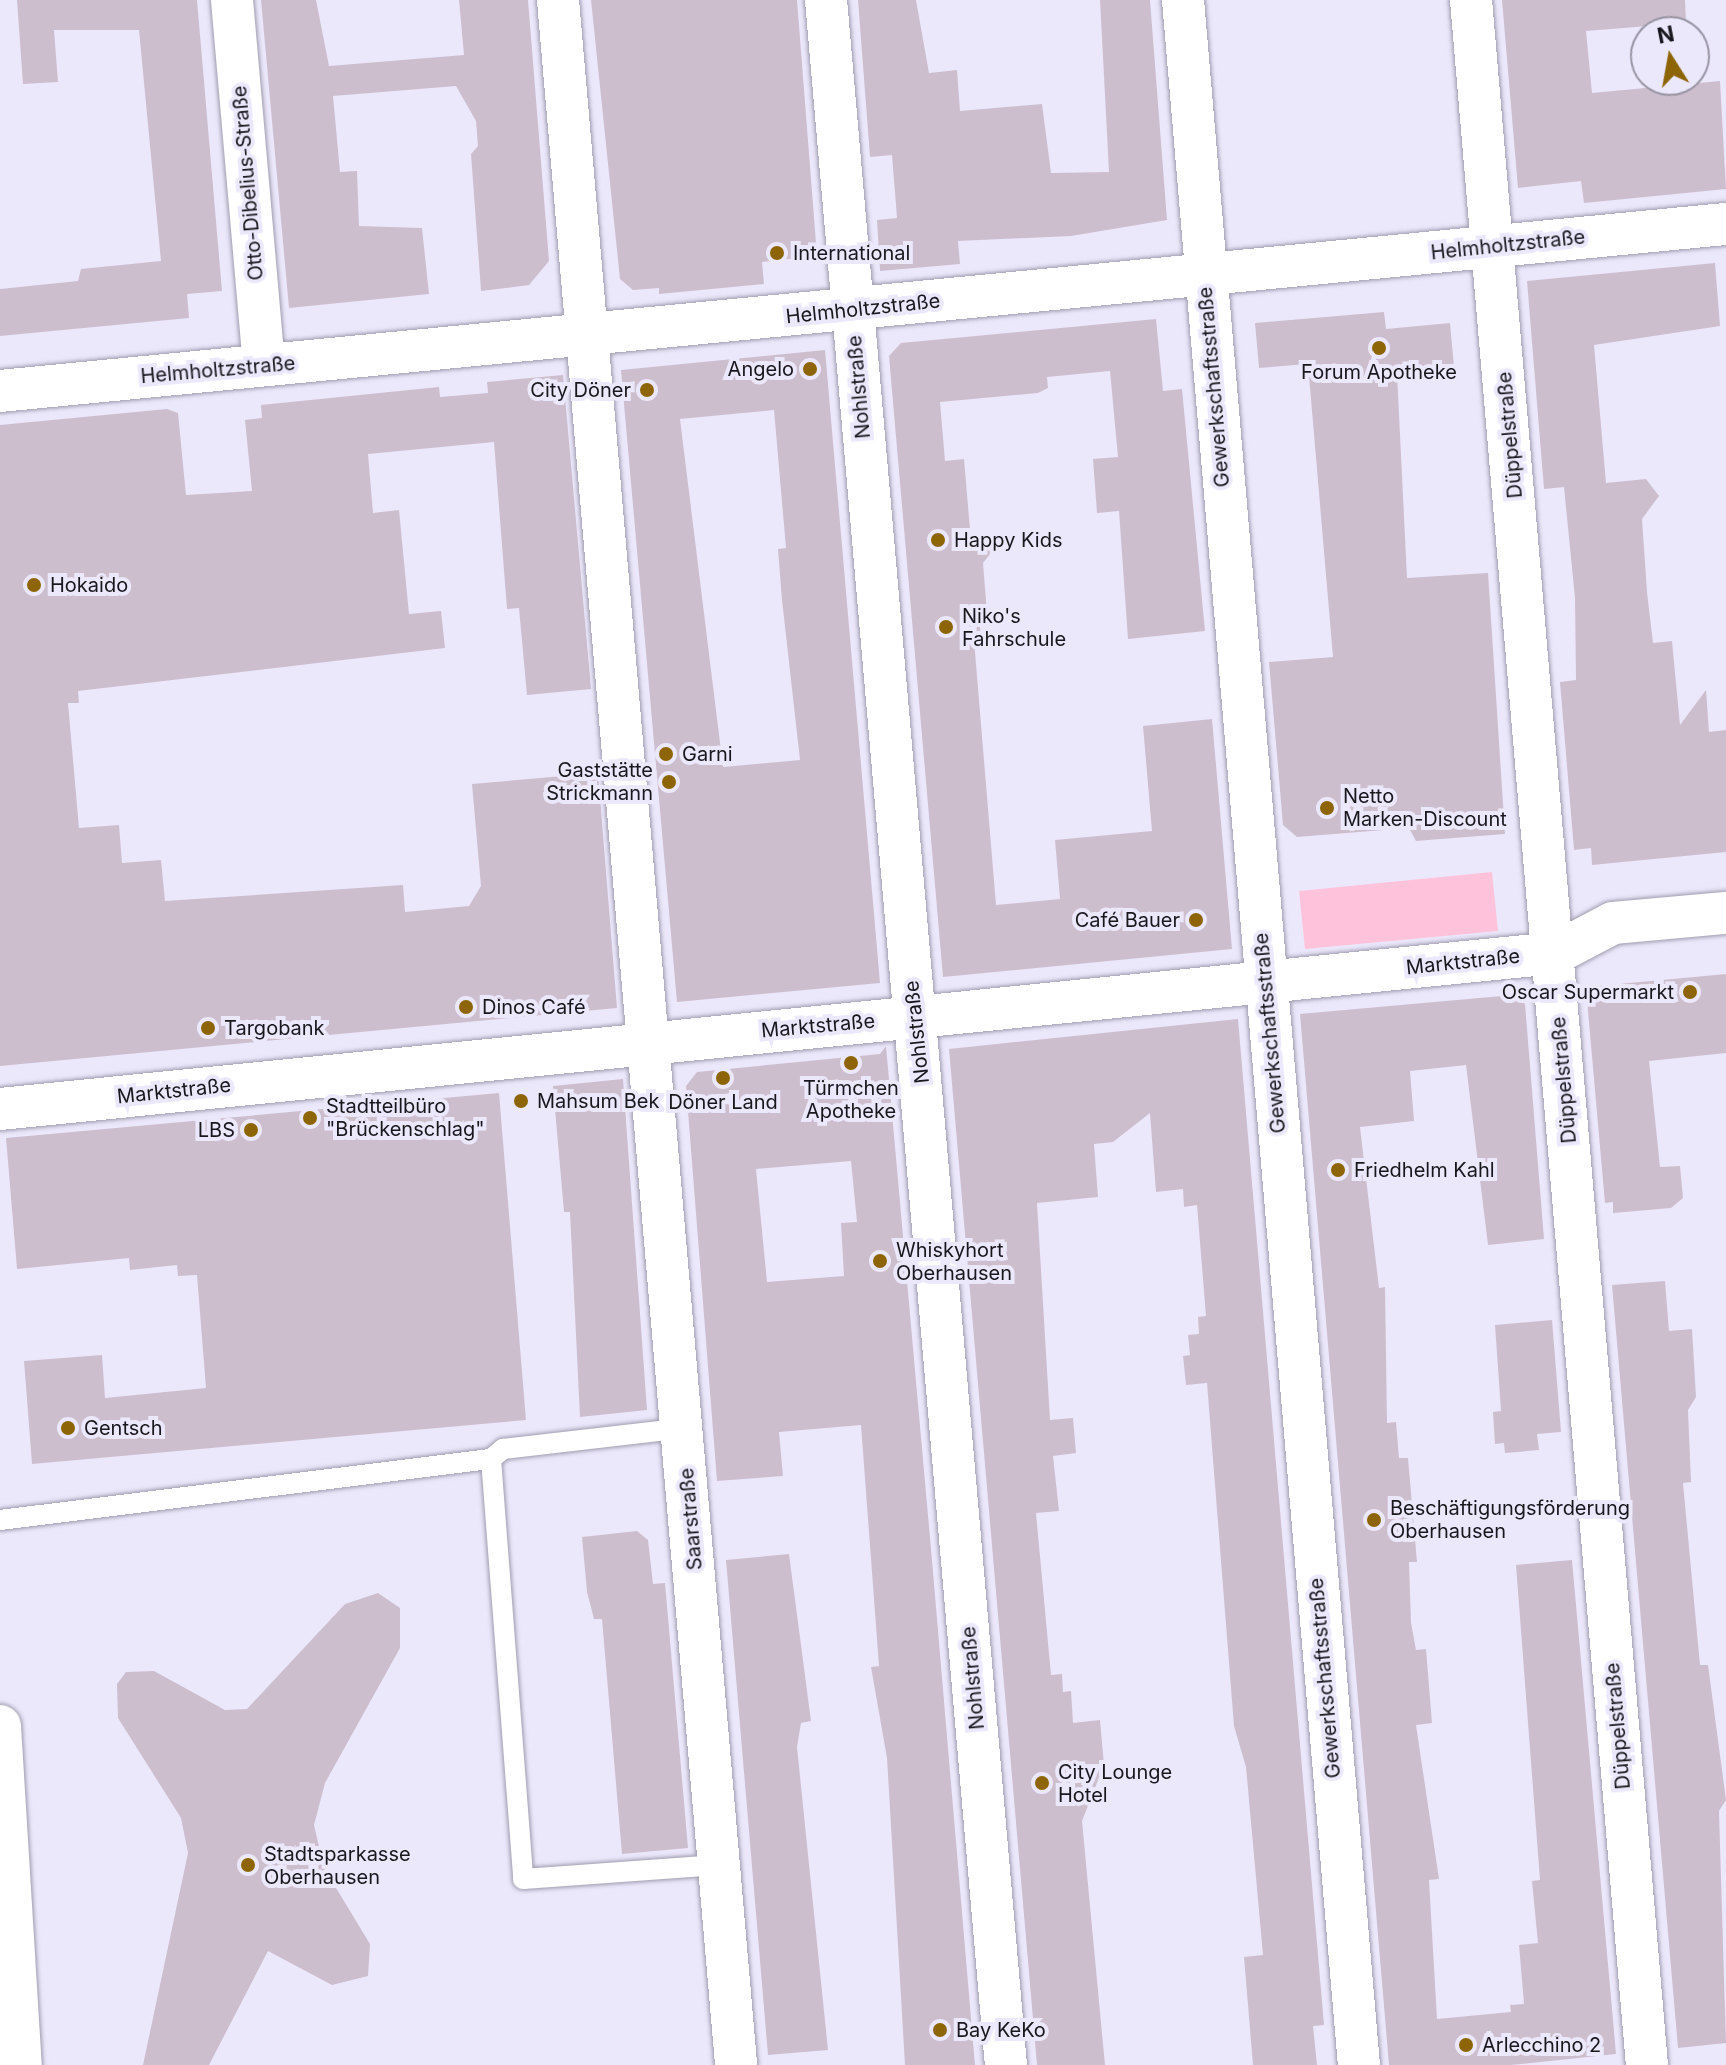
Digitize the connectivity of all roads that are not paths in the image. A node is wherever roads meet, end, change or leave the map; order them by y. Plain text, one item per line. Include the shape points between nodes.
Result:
1 (232, 0) edge
2 (558, 0) edge
3 (826, 0) edge
4 (1183, 0) edge
5 (1471, 0) edge
6 (1726, 224) edge
7 (1493, 246) junction
8 (1204, 275) junction
9 (852, 310) junction
10 (587, 336) junction
11 (264, 365) junction
12 (0, 391) edge
13 (1726, 913) edge
14 (1556, 953) junction
15 (1266, 982) junction
16 (916, 1018) junction
17 (649, 1041) junction
18 (0, 1109) edge
19 (684, 1428) junction
20 (491, 1459) junction
21 (0, 1520) edge
22 (0, 1726) edge
23 (719, 1865) junction
24 (23, 2059) edge
25 (736, 2065) edge
26 (1006, 2065) edge
27 (1359, 2065) edge
28 (1647, 2065) edge

1 - 11 street, Otto-Dibelius-Straße
2 - 10 street, Saarstraße
3 - 9 street, Nohlstraße
4 - 8 street, Gewerkschaftsstraße
5 - 7 street, Düppelstraße
6 - 7 street, Helmholtzstraße
7 - 8 street, Helmholtzstraße
7 - 14 street, Düppelstraße
8 - 9 street, Helmholtzstraße
8 - 15 street, Gewerkschaftsstraße
9 - 10 street, Helmholtzstraße
9 - 16 street, Nohlstraße
10 - 11 street, Helmholtzstraße
10 - 17 street, Saarstraße
11 - 12 street, Helmholtzstraße
13 - 14 street, Marktstraße via 1613,923
14 - 15 street, Marktstraße
14 - 28 street, Düppelstraße
15 - 16 street, Marktstraße
15 - 27 street, Gewerkschaftsstraße
16 - 17 street, Marktstraße
16 - 26 street, Nohlstraße
17 - 18 street, Marktstraße
17 - 19 street, Saarstraße
19 - 20 lane via 503,1449
19 - 23 street, Saarstraße
20 - 21 lane
20 - 23 lane via 523,1879
22 - 24 street
23 - 25 street, Saarstraße

